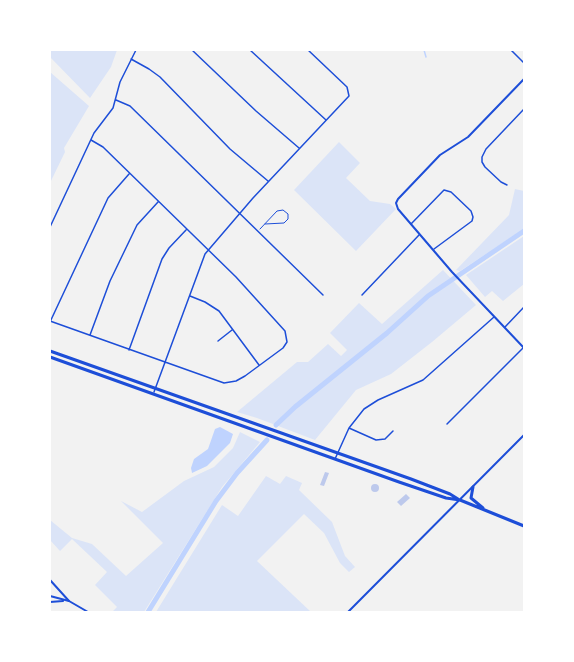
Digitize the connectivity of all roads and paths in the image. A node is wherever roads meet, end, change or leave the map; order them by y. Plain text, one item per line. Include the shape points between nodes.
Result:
1 (136, 50) edge
2 (192, 50) edge
3 (250, 50) edge
4 (308, 50) edge
5 (511, 50) edge
6 (131, 59) junction
7 (525, 63) edge
8 (525, 79) edge
9 (116, 100) junction
10 (525, 109) edge
11 (327, 120) junction
12 (91, 140) junction
13 (300, 148) junction
14 (129, 173) junction
15 (268, 182) junction
16 (507, 185) dead end
17 (158, 201) junction
18 (241, 214) junction
19 (265, 224) junction
20 (411, 224) junction
21 (50, 226) edge
22 (187, 229) junction
23 (258, 231) junction
24 (420, 235) junction
25 (208, 250) junction
26 (433, 250) junction
27 (323, 295) dead end
28 (362, 295) dead end
29 (190, 296) junction
30 (525, 307) edge
31 (494, 316) junction
32 (50, 322) edge
33 (505, 327) junction
34 (233, 330) junction
35 (90, 336) junction
36 (218, 341) dead end
37 (524, 348) edge
38 (129, 350) junction
39 (50, 351) edge
40 (50, 357) edge
41 (165, 363) junction
42 (260, 366) junction
43 (156, 388) junction
44 (154, 393) junction
45 (447, 424) dead end
46 (349, 428) junction
47 (393, 431) dead end
48 (525, 435) edge
49 (288, 442) junction
50 (313, 444) junction
51 (337, 453) junction
52 (335, 459) junction
53 (473, 487) junction
54 (460, 500) junction
55 (484, 510) junction
56 (525, 526) edge
57 (50, 580) edge
58 (50, 596) edge
59 (69, 601) junction
60 (50, 602) edge
61 (88, 612) edge
62 (348, 612) edge

1 - 6 street
2 - 13 street
3 - 11 street
4 - 11 street via 350,94
5 - 7 street
6 - 9 street
6 - 15 street via 160,77
8 - 20 street via 468,137 440,155 396,202
9 - 12 street
9 - 18 street via 130,106
10 - 16 street via 482,156 485,167
11 - 13 street
12 - 14 street
12 - 21 street
13 - 15 street
14 - 17 street
14 - 32 street via 108,198
15 - 18 street
17 - 22 street
17 - 35 street via 137,225 110,281
18 - 23 street
18 - 25 street
19 - 19 lane via 279,210 288,214 284,223
19 - 23 lane
20 - 24 street
20 - 26 street via 439,193 447,190 471,211 469,224
22 - 25 street
22 - 38 street via 162,260
23 - 27 street
24 - 26 street
24 - 28 street
25 - 29 street
25 - 42 street via 285,331 283,348
26 - 31 street
29 - 34 street via 215,307
29 - 41 street
30 - 33 street
31 - 33 street
31 - 46 street via 423,380 370,404
32 - 35 street
33 - 37 street
34 - 36 street
34 - 42 street
35 - 38 street
37 - 45 street
38 - 41 street
39 - 43 main road
40 - 44 main road
41 - 42 street via 228,383
41 - 43 street
43 - 44 street
43 - 50 main road
44 - 49 main road
46 - 47 street via 376,440 385,439
46 - 51 street
48 - 53 street
49 - 50 main road
49 - 52 main road
50 - 51 main road
51 - 52 street
51 - 54 main road
52 - 54 main road
53 - 54 street
53 - 55 main road via 471,498
54 - 55 main road
54 - 62 street
55 - 56 main road
57 - 59 street
58 - 59 street
59 - 60 street
59 - 61 street

